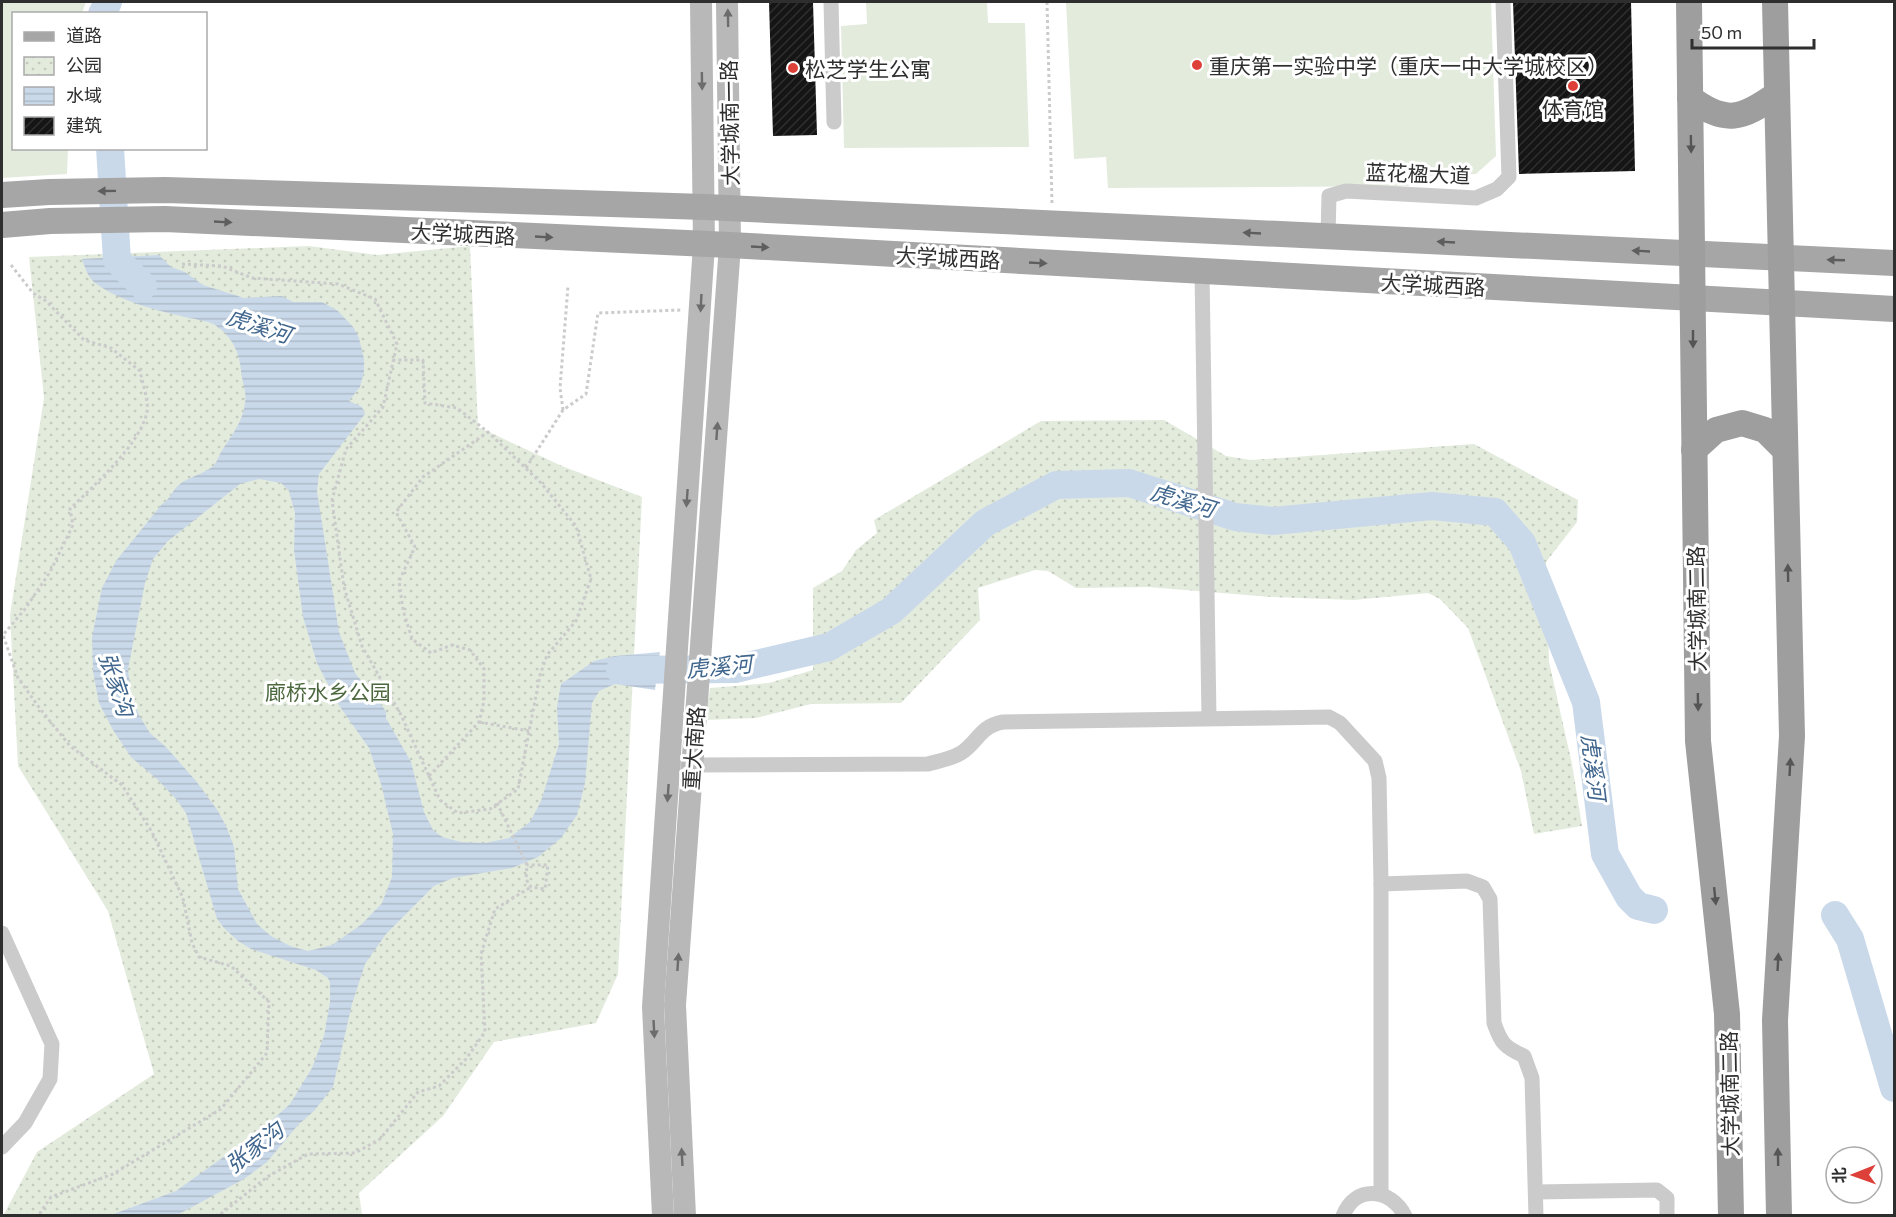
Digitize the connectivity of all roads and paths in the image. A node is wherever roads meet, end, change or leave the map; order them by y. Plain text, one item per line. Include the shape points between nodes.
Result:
1 (701, 2) edge
2 (728, 2) edge
3 (831, 2) edge
4 (1047, 2) edge
5 (1503, 2) edge
6 (1689, 2) edge
7 (1775, 2) edge
8 (1777, 94) junction
9 (1690, 98) junction
10 (834, 122) dead end
11 (2, 195) edge
12 (705, 207) junction
13 (730, 208) junction
14 (1052, 223) junction
15 (2, 225) edge
16 (1328, 236) junction
17 (704, 245) junction
18 (730, 245) junction
19 (1693, 254) junction
20 (1781, 258) junction
21 (1894, 262) edge
22 (182, 264) dead end
23 (11, 265) dead end
24 (1202, 272) junction
25 (568, 286) dead end
26 (1693, 298) junction
27 (1781, 303) junction
28 (1894, 309) edge
29 (701, 310) junction
30 (394, 360) junction
31 (563, 410) junction
32 (488, 432) junction
33 (1694, 450) junction
34 (1785, 450) junction
35 (526, 468) junction
36 (1209, 718) junction
37 (479, 722) junction
38 (529, 731) junction
39 (681, 765) junction
40 (429, 776) junction
41 (497, 803) junction
42 (528, 865) junction
43 (1382, 884) junction
44 (531, 887) junction
45 (2, 938) edge
46 (2, 1147) edge
47 (1536, 1192) junction
48 (1382, 1194) junction
49 (38, 1215) edge
50 (215, 1215) edge
51 (663, 1215) edge
52 (685, 1215) edge
53 (1343, 1215) edge
54 (1406, 1215) edge
55 (1536, 1215) edge
56 (1667, 1215) edge
57 (1731, 1215) edge
58 (1779, 1215) edge

1 -> 12 main road, 大学城南一路
13 -> 2 main road, 大学城南一路
3 - 10 street
4 - 14 path
5 - 16 street, 蓝花楹大道 via 1509,177 1497,189 1476,198 1346,191 1329,196
6 - 9 highway, 大学城南二路
7 - 8 highway
8 - 9 highway via 1755,110 1732,117 1707,111
8 - 20 highway
9 -> 19 highway, 大学城南二路
12 -> 11 main road, 大学城西路 via 165,190
12 - 13 main road, 大学城西路
12 - 17 main road, 大学城南一路
13 - 14 main road, 大学城西路
13 - 18 main road, 大学城南一路
16 -> 14 main road, 大学城西路
15 -> 17 main road, 大学城西路 via 165,219
19 -> 16 main road, 大学城西路
17 - 18 main road, 大学城西路
17 -> 29 main road, 重大南路
18 -> 24 main road, 大学城西路
39 -> 18 main road, 重大南路 via 696,713
19 - 20 main road, 大学城西路
19 - 26 highway, 大学城南二路
21 -> 20 main road, 大学城西路
20 - 27 highway
22 - 30 path via 222,266 252,278 338,284 375,300 397,344
23 - 49 path via 33,293 84,340 111,348 140,371 147,410 138,434 108,472 70,509 73,525 50,572 3,635 9,654 18,678 70,746 122,785 152,832 183,898 192,944 199,957 231,966 269,1002 267,1053 221,1109 113,1174 51,1197
24 - 26 main road, 大学城西路
24 - 36 street
25 - 31 path via 560,388
26 - 27 main road, 大学城西路
26 -> 33 highway, 大学城南二路
27 - 28 main road, 大学城西路
27 - 34 highway
29 - 31 path via 598,313 586,394
29 -> 39 main road, 重大南路 via 673,713
30 - 32 path via 423,360 425,404 457,408
30 - 40 path via 383,406 346,449 332,500 344,587 362,646 401,715
31 - 35 path
32 - 35 path
32 - 37 path via 423,477 396,512 416,547 399,581 412,639 431,653 452,645 470,650 484,669
33 - 34 highway via 1716,430 1742,423 1765,430
33 -> 57 highway, 大学城南二路 via 1698,741 1727,1014
58 -> 34 highway via 1775,1020 1792,735
35 - 38 path via 576,526 591,579 576,621 548,655
36 - 39 street via 992,724 963,752 928,764
36 - 43 street via 1329,717 1340,723 1375,761 1379,777
37 - 38 path
37 - 40 path
38 - 41 path via 518,789
39 -> 51 main road, 重大南路 via 653,1007
52 -> 39 main road, 重大南路 via 675,1005
40 - 41 path via 440,801 458,813 490,809
41 - 42 path
42 - 44 path via 526,879
42 - 44 path via 548,865 545,889
43 - 47 street via 1467,880 1483,887 1490,899 1494,1023 1501,1042 1524,1056 1533,1078
43 - 48 street
44 - 50 path via 495,909 481,954 486,1032 466,1059 439,1086 418,1092 380,1139 355,1153 308,1154 267,1177
45 - 46 street via 52,1044 50,1079 25,1123
47 - 55 street
47 - 56 street via 1657,1190 1667,1198
48 - 53 street via 1360,1196
48 - 54 street via 1392,1198

